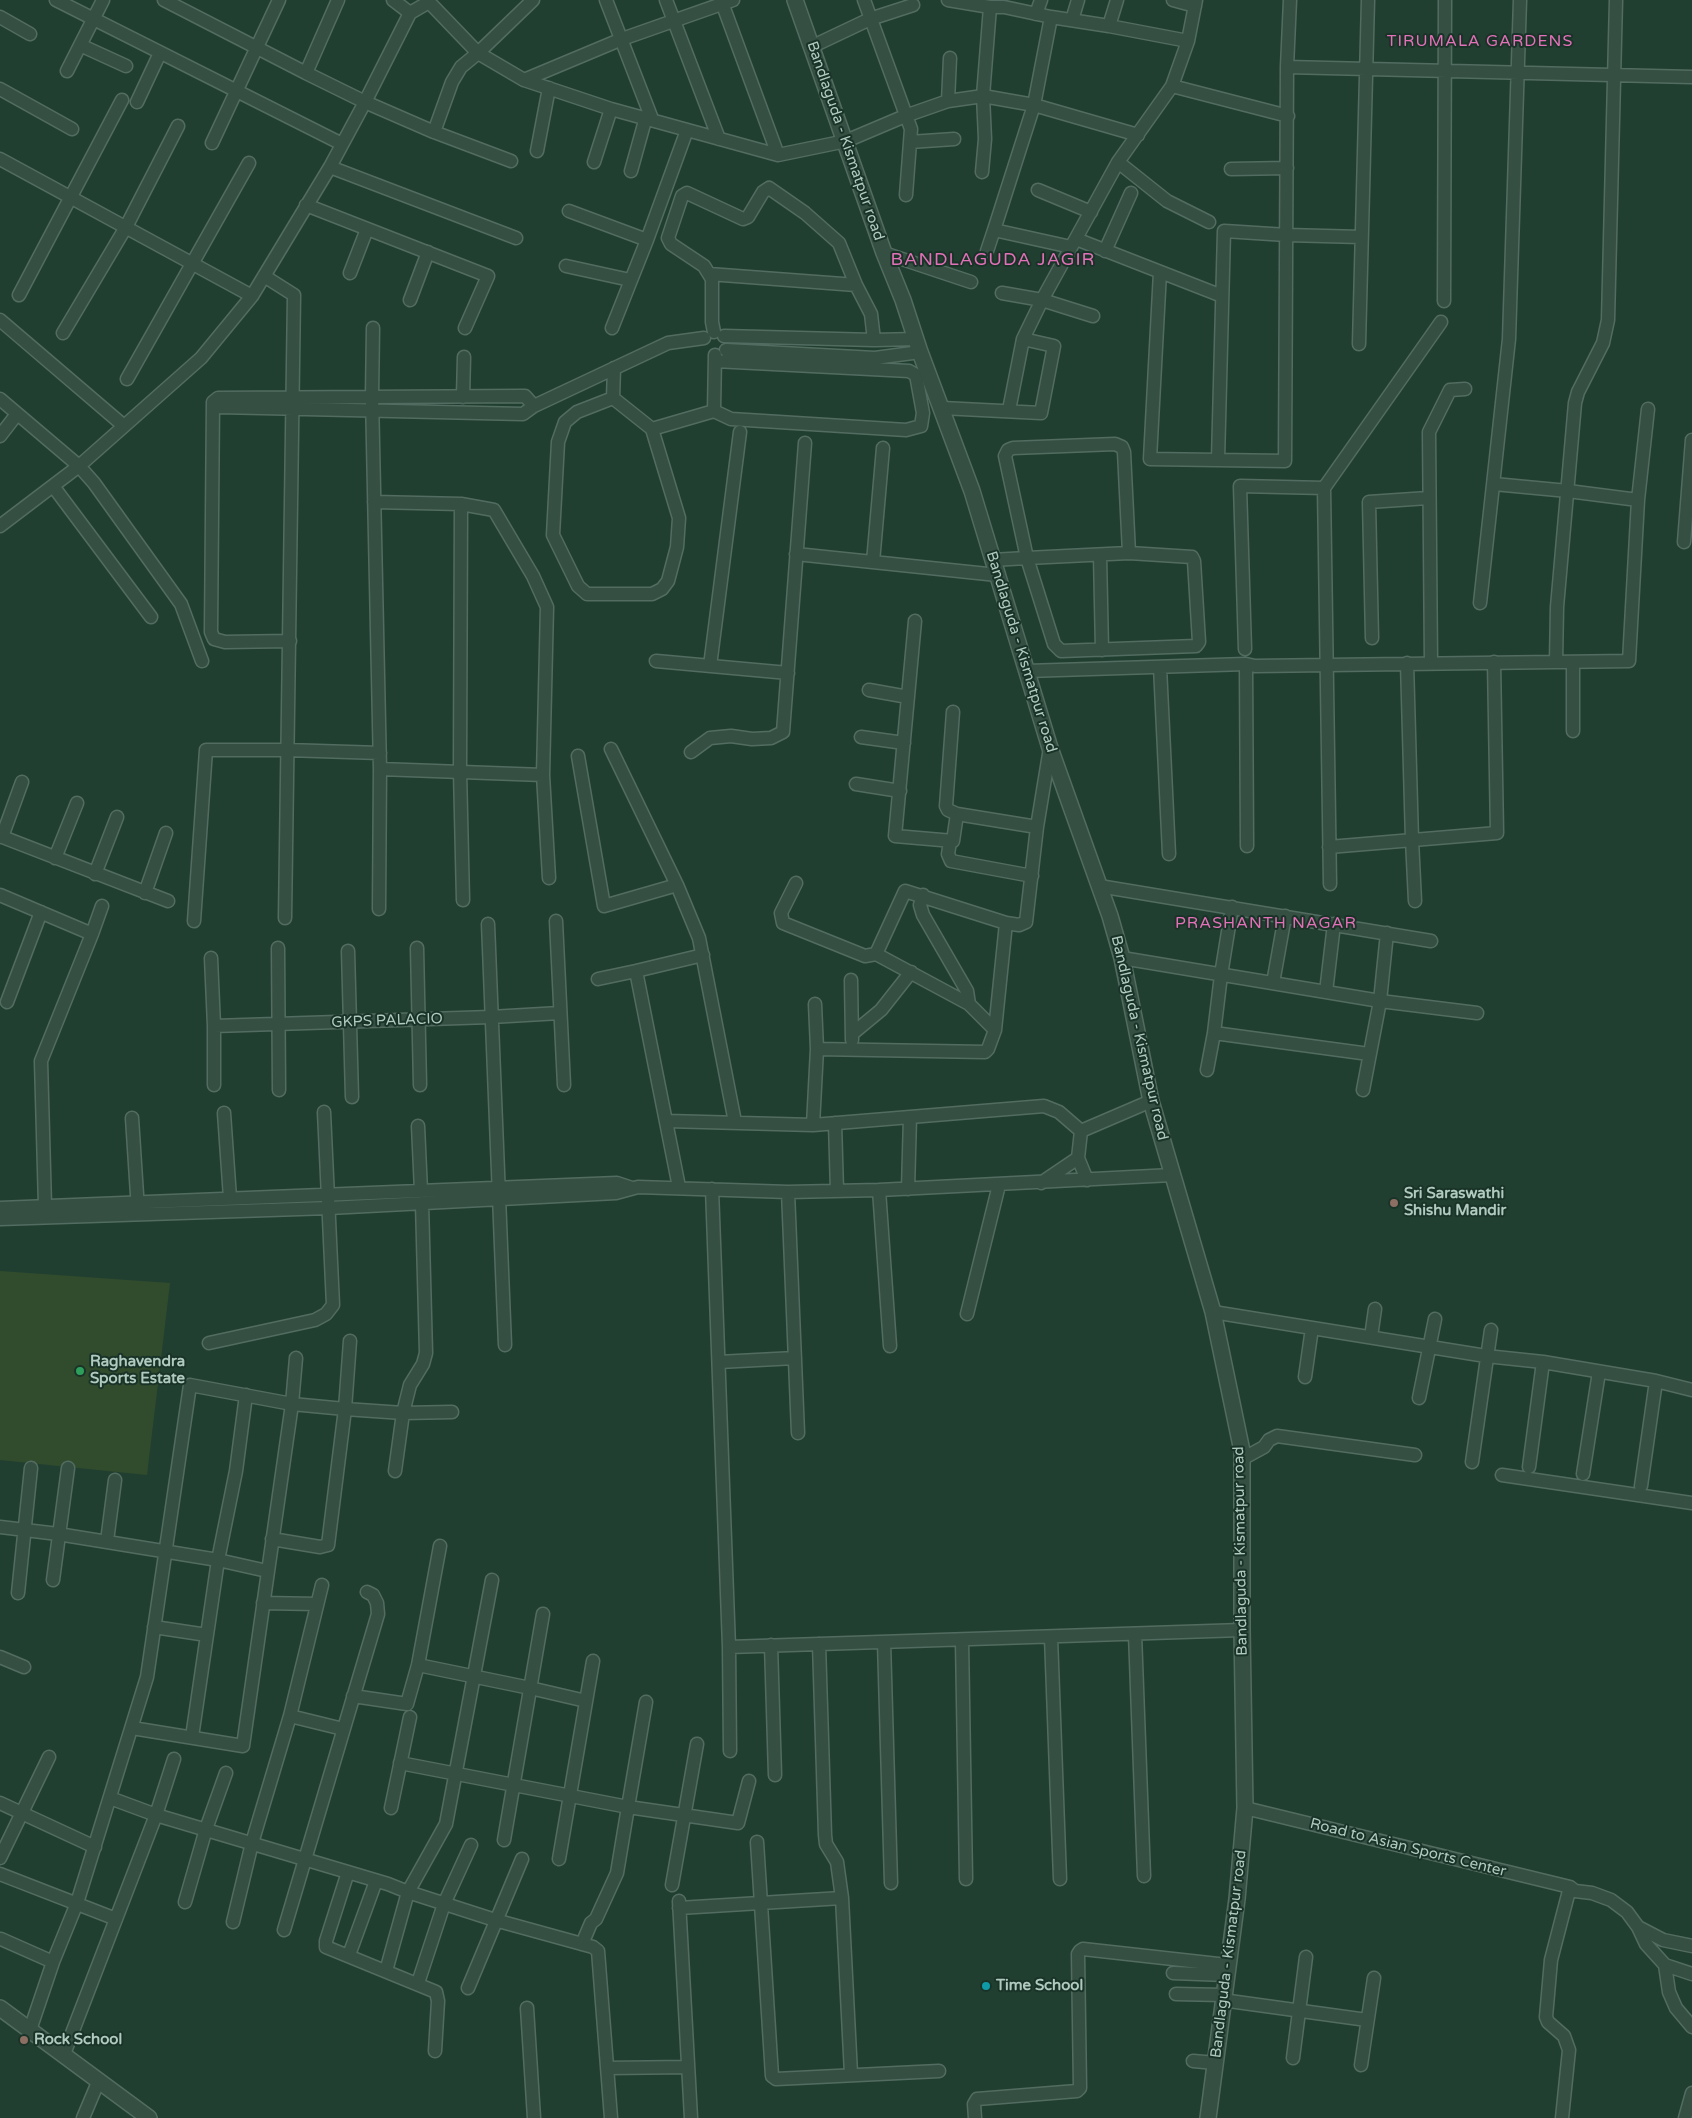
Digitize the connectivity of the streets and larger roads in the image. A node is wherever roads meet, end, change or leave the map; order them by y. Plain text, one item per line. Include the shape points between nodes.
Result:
1 (56, 0) edge
2 (103, 0) edge
3 (164, 0) edge
4 (279, 0) edge
5 (338, 0) edge
6 (393, 0) edge
7 (429, 0) edge
8 (533, 0) edge
9 (606, 0) edge
10 (666, 0) edge
11 (795, 0) edge
12 (864, 0) edge
13 (948, 0) edge
14 (1040, 0) edge
15 (1078, 0) edge
16 (1117, 0) edge
17 (1173, 0) edge
18 (1290, 0) edge
19 (1368, 0) edge
20 (1445, 0) edge
21 (1520, 0) edge
22 (1616, 0) edge
23 (725, 1) edge
24 (1195, 3) edge
25 (1005, 4) edge
26 (913, 5) dead end
27 (990, 7) junction
28 (410, 13) junction
29 (1036, 14) junction
30 (0, 17) edge
31 (1051, 17) junction
32 (94, 18) junction
33 (870, 18) junction
34 (674, 20) junction
35 (1072, 20) junction
36 (1108, 26) junction
37 (30, 34) dead end
38 (622, 39) junction
39 (1188, 42) junction
40 (80, 45) junction
41 (812, 46) junction
42 (257, 49) junction
43 (160, 53) junction
44 (478, 53) junction
45 (950, 58) dead end
46 (126, 66) dead end
47 (1287, 67) junction
48 (1365, 70) junction
49 (67, 71) dead end
50 (1445, 71) junction
51 (1518, 71) junction
52 (306, 73) junction
53 (1615, 74) junction
54 (1692, 77) edge
55 (524, 80) junction
56 (1172, 86) junction
57 (549, 88) junction
58 (0, 89) edge
59 (236, 92) junction
60 (983, 96) junction
61 (122, 100) dead end
62 (948, 101) junction
63 (137, 102) dead end
64 (365, 102) junction
65 (1034, 105) junction
66 (611, 109) junction
67 (905, 116) junction
68 (1288, 116) junction
69 (649, 118) junction
70 (178, 126) dead end
71 (72, 129) dead end
72 (687, 130) junction
73 (434, 132) junction
74 (1138, 135) junction
75 (720, 139) junction
76 (954, 139) dead end
77 (846, 141) junction
78 (910, 142) junction
79 (212, 143) dead end
80 (342, 144) junction
81 (537, 151) dead end
82 (778, 155) junction
83 (511, 161) dead end
84 (249, 162) dead end
85 (594, 162) dead end
86 (1118, 162) junction
87 (2, 164) edge
88 (330, 167) junction
89 (1287, 168) junction
90 (1231, 169) dead end
91 (631, 171) dead end
92 (982, 172) dead end
93 (1038, 190) dead end
94 (1131, 193) dead end
95 (906, 195) dead end
96 (70, 197) junction
97 (306, 205) junction
98 (568, 210) dead end
99 (1091, 212) junction
100 (1209, 222) dead end
101 (126, 227) junction
102 (367, 229) junction
103 (994, 230) junction
104 (1287, 235) junction
105 (1361, 237) junction
106 (516, 238) dead end
107 (648, 240) junction
108 (1073, 243) junction
109 (987, 251) dead end
110 (1105, 251) junction
111 (428, 252) junction
112 (884, 254) junction
113 (192, 264) junction
114 (566, 266) dead end
115 (1160, 272) junction
116 (350, 273) dead end
117 (709, 274) junction
118 (264, 276) junction
119 (630, 280) junction
120 (970, 282) dead end
121 (856, 285) junction
122 (1002, 293) dead end
123 (19, 295) dead end
124 (252, 296) junction
125 (1222, 296) junction
126 (410, 300) dead end
127 (1042, 300) junction
128 (1444, 301) dead end
129 (1093, 316) dead end
130 (0, 320) edge
131 (1441, 322) dead end
132 (373, 328) dead end
133 (465, 328) dead end
134 (612, 328) dead end
135 (64, 333) dead end
136 (714, 335) junction
137 (1023, 339) junction
138 (874, 340) junction
139 (1359, 344) dead end
140 (918, 346) junction
141 (719, 356) junction
142 (464, 357) dead end
143 (614, 368) junction
144 (128, 379) dead end
145 (1465, 389) dead end
146 (372, 397) junction
147 (463, 397) junction
148 (613, 398) junction
149 (0, 399) edge
150 (291, 403) junction
151 (534, 406) junction
152 (942, 408) junction
153 (1648, 409) dead end
154 (1009, 410) junction
155 (372, 411) junction
156 (714, 411) junction
157 (17, 414) junction
158 (124, 426) junction
159 (652, 429) junction
160 (740, 432) dead end
161 (0, 436) edge
162 (1692, 440) edge
163 (805, 443) dead end
164 (883, 448) dead end
165 (1218, 460) junction
166 (79, 466) junction
167 (1494, 484) junction
168 (53, 486) junction
169 (1324, 488) junction
170 (1568, 491) junction
171 (1428, 498) junction
172 (1638, 500) junction
173 (374, 502) junction
174 (461, 504) junction
175 (0, 526) edge
176 (1684, 542) dead end
177 (796, 554) junction
178 (1100, 554) junction
179 (1129, 554) junction
180 (1027, 558) junction
181 (992, 560) junction
182 (873, 562) junction
183 (998, 575) junction
184 (1480, 603) dead end
185 (151, 617) dead end
186 (915, 622) dead end
187 (1372, 638) dead end
188 (290, 640) junction
189 (1245, 649) dead end
190 (1102, 650) junction
191 (202, 661) dead end
192 (656, 661) dead end
193 (1494, 662) junction
194 (1556, 662) junction
195 (1573, 662) junction
196 (1407, 663) junction
197 (1432, 663) junction
198 (1246, 664) junction
199 (1326, 664) junction
200 (710, 666) junction
201 (1160, 667) junction
202 (1027, 671) junction
203 (788, 673) junction
204 (869, 690) dead end
205 (908, 697) junction
206 (953, 712) dead end
207 (1573, 731) dead end
208 (861, 737) dead end
209 (904, 742) junction
210 (1050, 748) junction
211 (611, 749) dead end
212 (288, 750) junction
213 (380, 752) junction
214 (691, 752) dead end
215 (578, 756) dead end
216 (380, 769) junction
217 (460, 771) junction
218 (544, 775) junction
219 (22, 782) dead end
220 (856, 784) dead end
221 (900, 790) junction
222 (77, 803) dead end
223 (957, 814) junction
224 (117, 817) dead end
225 (1037, 827) junction
226 (166, 833) dead end
227 (1, 837) edge
228 (1412, 840) junction
229 (950, 842) junction
230 (1247, 846) dead end
231 (1329, 847) junction
232 (1169, 854) dead end
233 (55, 858) junction
234 (96, 874) junction
235 (1032, 876) junction
236 (550, 878) dead end
237 (796, 883) dead end
238 (1330, 884) dead end
239 (677, 885) junction
240 (1099, 886) junction
241 (146, 893) junction
242 (0, 895) edge
243 (923, 895) junction
244 (463, 900) dead end
245 (168, 901) dead end
246 (1415, 901) dead end
247 (102, 906) dead end
248 (1232, 907) junction
249 (378, 909) dead end
250 (41, 912) junction
251 (1284, 916) junction
252 (285, 918) dead end
253 (194, 921) dead end
254 (556, 921) dead end
255 (1006, 923) junction
256 (488, 924) dead end
257 (1334, 924) junction
258 (1387, 933) junction
259 (92, 934) junction
260 (1431, 941) dead end
261 (278, 948) dead end
262 (417, 948) dead end
263 (348, 951) dead end
264 (703, 954) junction
265 (876, 954) junction
266 (211, 958) dead end
267 (1122, 958) junction
268 (636, 971) junction
269 (911, 972) junction
270 (1221, 975) junction
271 (598, 979) dead end
272 (850, 980) dead end
273 (1273, 984) junction
274 (1326, 992) junction
275 (1380, 1001) junction
276 (7, 1002) dead end
277 (815, 1004) dead end
278 (968, 1004) junction
279 (560, 1013) junction
280 (1477, 1013) dead end
281 (491, 1018) junction
282 (419, 1020) junction
283 (350, 1022) junction
284 (277, 1025) junction
285 (214, 1026) junction
286 (996, 1030) junction
287 (1214, 1033) junction
288 (852, 1034) junction
289 (817, 1049) junction
290 (852, 1050) junction
291 (1369, 1054) junction
292 (1207, 1070) dead end
293 (214, 1085) dead end
294 (420, 1085) dead end
295 (564, 1085) dead end
296 (279, 1090) dead end
297 (1363, 1090) dead end
298 (352, 1097) dead end
299 (1151, 1100) junction
300 (324, 1112) dead end
301 (224, 1113) dead end
302 (910, 1117) junction
303 (132, 1118) dead end
304 (667, 1121) junction
305 (735, 1122) junction
306 (835, 1123) junction
307 (813, 1124) junction
308 (418, 1126) dead end
309 (1081, 1131) junction
310 (1078, 1158) junction
311 (1172, 1175) junction
312 (1087, 1180) junction
313 (1041, 1182) junction
314 (999, 1185) junction
315 (679, 1187) junction
316 (712, 1189) junction
317 (908, 1189) junction
318 (879, 1190) junction
319 (837, 1191) junction
320 (788, 1192) junction
321 (498, 1194) junction
322 (422, 1197) junction
323 (230, 1198) junction
324 (328, 1202) junction
325 (45, 1206) junction
326 (0, 1208) edge
327 (138, 1209) junction
328 (0, 1219) edge
329 (1375, 1309) dead end
330 (1213, 1312) junction
331 (967, 1314) dead end
332 (1435, 1319) dead end
333 (1312, 1328) junction
334 (1491, 1330) dead end
335 (1371, 1337) junction
336 (350, 1341) dead end
337 (208, 1343) dead end
338 (505, 1346) dead end
339 (890, 1346) dead end
340 (1429, 1346) junction
341 (1486, 1356) junction
342 (296, 1358) dead end
343 (795, 1358) junction
344 (719, 1362) junction
345 (1543, 1362) junction
346 (1599, 1372) junction
347 (1305, 1377) dead end
348 (1656, 1381) junction
349 (1692, 1390) edge
350 (246, 1395) junction
351 (1419, 1398) dead end
352 (292, 1404) junction
353 (345, 1410) junction
354 (452, 1412) dead end
355 (403, 1413) junction
356 (798, 1433) dead end
357 (1415, 1455) dead end
358 (1242, 1458) junction
359 (1472, 1462) dead end
360 (1529, 1467) dead end
361 (31, 1468) dead end
362 (68, 1468) dead end
363 (395, 1471) dead end
364 (1583, 1474) dead end
365 (1502, 1475) dead end
366 (115, 1480) dead end
367 (1641, 1486) dead end
368 (1692, 1503) edge
369 (0, 1527) edge
370 (24, 1530) junction
371 (58, 1534) junction
372 (272, 1539) junction
373 (107, 1541) junction
374 (440, 1546) dead end
375 (165, 1552) junction
376 (218, 1560) junction
377 (268, 1571) junction
378 (53, 1580) dead end
379 (492, 1580) dead end
380 (322, 1585) dead end
381 (367, 1592) dead end
382 (18, 1593) dead end
383 (263, 1603) junction
384 (317, 1604) junction
385 (543, 1614) dead end
386 (154, 1627) junction
387 (1242, 1630) junction
388 (1135, 1634) junction
389 (207, 1635) junction
390 (1051, 1637) junction
391 (962, 1640) junction
392 (884, 1642) junction
393 (819, 1644) junction
394 (771, 1645) junction
395 (729, 1647) junction
396 (0, 1657) edge
397 (593, 1661) dead end
398 (418, 1666) junction
399 (24, 1667) dead end
400 (474, 1677) junction
401 (530, 1688) junction
402 (353, 1696) junction
403 (586, 1701) junction
404 (646, 1702) dead end
405 (290, 1716) junction
406 (410, 1717) dead end
407 (132, 1728) junction
408 (343, 1729) junction
409 (192, 1737) junction
410 (697, 1744) dead end
411 (730, 1751) dead end
412 (49, 1757) dead end
413 (174, 1759) dead end
414 (400, 1763) junction
415 (226, 1773) dead end
416 (456, 1774) junction
417 (775, 1775) dead end
418 (749, 1781) dead end
419 (513, 1785) junction
420 (570, 1796) junction
421 (110, 1798) junction
422 (0, 1804) edge
423 (628, 1807) junction
424 (391, 1808) dead end
425 (1245, 1808) junction
426 (22, 1814) junction
427 (156, 1815) junction
428 (684, 1815) junction
429 (206, 1829) junction
430 (504, 1840) dead end
431 (757, 1842) dead end
432 (252, 1843) junction
433 (471, 1845) dead end
434 (95, 1847) junction
435 (0, 1858) edge
436 (559, 1858) dead end
437 (305, 1859) junction
438 (522, 1859) dead end
439 (348, 1872) junction
440 (0, 1874) edge
441 (1144, 1876) dead end
442 (966, 1878) dead end
443 (1060, 1879) dead end
444 (376, 1881) junction
445 (891, 1883) dead end
446 (672, 1885) dead end
447 (1570, 1887) junction
448 (408, 1892) junction
449 (842, 1898) junction
450 (185, 1902) dead end
451 (760, 1902) junction
452 (77, 1903) junction
453 (444, 1904) junction
454 (116, 1919) junction
455 (495, 1920) junction
456 (233, 1922) dead end
457 (1638, 1927) junction
458 (284, 1930) dead end
459 (1, 1939) dead end
460 (588, 1945) junction
461 (1692, 1946) edge
462 (349, 1956) junction
463 (1306, 1957) dead end
464 (53, 1962) junction
465 (1665, 1965) junction
466 (1226, 1970) junction
467 (386, 1971) junction
468 (1173, 1973) dead end
469 (1692, 1974) edge
470 (1374, 1978) dead end
471 (418, 1983) junction
472 (468, 1988) dead end
473 (1176, 1994) dead end
474 (1223, 1997) junction
475 (0, 2008) edge
476 (527, 2008) dead end
477 (1298, 2011) junction
478 (1367, 2020) junction
479 (1692, 2027) edge
480 (30, 2030) junction
481 (435, 2051) dead end
482 (64, 2054) junction
483 (1293, 2058) dead end
484 (1192, 2061) dead end
485 (1216, 2063) junction
486 (1361, 2065) dead end
487 (688, 2066) junction
488 (608, 2068) junction
489 (939, 2071) dead end
490 (851, 2074) junction
491 (98, 2080) junction
492 (1692, 2093) edge
493 (83, 2118) edge
494 (149, 2118) edge
495 (533, 2118) edge
496 (611, 2118) edge
497 (691, 2118) edge
498 (974, 2118) edge
499 (1208, 2118) edge
500 (1562, 2118) edge
501 (1684, 2118) edge

1 - 32 street
2 - 32 street
3 - 42 street
4 - 42 street
5 - 52 street
6 - 28 street
7 - 28 street
7 - 44 street
8 - 44 street
9 - 38 street
10 - 34 street
11 - 41 street, Bandlaguda - Kismatpur road
12 - 33 street
13 - 27 street
14 - 29 street
15 - 35 street
16 - 36 street
17 - 24 street
18 - 47 street
19 - 48 street
20 - 50 street
21 - 51 street
22 - 53 street
23 - 34 street
23 - 82 street
24 - 39 street
25 - 27 street
25 - 29 street
26 - 33 street
27 - 60 street
28 - 64 street
29 - 31 street
30 - 37 street
31 - 35 street
31 - 65 street
32 - 40 street
32 - 43 street
33 - 41 street
33 - 67 street
34 - 38 street
34 - 75 street
35 - 36 street
36 - 39 street
38 - 55 street
38 - 69 street
39 - 56 street
40 - 46 street
40 - 49 street
41 - 77 street, Bandlaguda - Kismatpur road
42 - 52 street
42 - 59 street
43 - 59 street
43 - 63 street
44 - 55 street
44 - 73 street via 456,74
45 - 62 street
47 - 48 street
47 - 68 street
48 - 50 street
48 - 105 street
50 - 51 street
50 - 128 street
51 - 53 street
51 - 167 street via 1509,339
52 - 64 street
53 - 54 street
53 - 170 street via 1608,320 1603,343 1575,403
55 - 57 street
56 - 68 street
56 - 74 street
57 - 66 street
57 - 81 street
58 - 71 street
59 - 79 street
59 - 80 street
60 - 62 street
60 - 65 street
60 - 92 street
61 - 96 street
62 - 67 street
64 - 73 street
64 - 80 street
65 - 74 street
65 - 103 street
66 - 69 street
66 - 85 street
67 - 77 street
67 - 78 street via 911,128
68 - 89 street
69 - 72 street
69 - 91 street
70 - 101 street
72 - 75 street
72 - 107 street
73 - 83 street
74 - 86 street
75 - 82 street
76 - 78 street
77 - 82 street
77 - 112 street, Bandlaguda - Kismatpur road
78 - 95 street
80 - 88 street
84 - 113 street
86 - 99 street
86 - 100 street via 1167,201
87 - 96 street
88 - 97 street
88 - 106 street
89 - 90 street
89 - 104 street
93 - 99 street
94 - 110 street
96 - 101 street
96 - 123 street
97 - 102 street
97 - 118 street
98 - 107 street
99 - 108 street
101 - 113 street
101 - 135 street
102 - 111 street
102 - 116 street
103 - 108 street
103 - 109 street
104 - 105 street
104 - 125 street via 1224,231
104 - 165 street via 1284,461
105 - 139 street
107 - 119 street
108 - 110 street
108 - 127 street
110 - 115 street
111 - 126 street
111 - 133 street via 488,276
112 - 120 street
112 - 140 street, Bandlaguda - Kismatpur road
113 - 124 street
113 - 144 street
114 - 119 street
115 - 125 street
115 - 165 street via 1150,459
117 - 121 street
117 - 121 street via 704,266 671,244 668,238 682,196 687,193 743,219 748,217 763,192 769,188 805,213 839,243
117 - 136 street via 712,278
118 - 124 street
118 - 150 street via 294,295
119 - 134 street
121 - 138 street via 871,314
122 - 127 street
124 - 158 street via 201,358
125 - 165 street
127 - 129 street
127 - 137 street
130 - 158 street
131 - 169 street
132 - 146 street
136 - 138 street
136 - 141 street via 728,343
136 - 141 street via 705,350
136 - 143 street via 668,342
137 - 154 street
137 - 154 street via 1054,346 1041,413
138 - 140 street
140 - 141 street via 875,358
140 - 152 street, Bandlaguda - Kismatpur road
141 - 156 street
141 - 156 street via 909,371 916,376 923,413 920,426 906,430 731,419
142 - 147 street
143 - 148 street
143 - 151 street
145 - 171 street via 1450,390 1429,432
146 - 147 street
146 - 150 street
146 - 155 street
147 - 151 street via 525,396
148 - 159 street
148 - 159 street via 577,412 566,422 558,442 553,535 578,586 587,594 652,594 668,581 677,547 679,518
149 - 157 street
150 - 155 street
150 - 188 street
150 - 188 street via 218,398 213,402 211,632 214,639 225,642
151 - 155 street via 523,414
152 - 154 street
152 - 181 street, Bandlaguda - Kismatpur road via 972,491
153 - 172 street
155 - 173 street
156 - 159 street
157 - 161 street
157 - 166 street
158 - 166 street
160 - 200 street
162 - 176 street
163 - 177 street
164 - 182 street
166 - 168 street
166 - 191 street via 181,604
167 - 170 street
167 - 184 street
168 - 175 street
168 - 185 street
169 - 189 street via 1240,486
169 - 199 street
170 - 172 street
170 - 194 street via 1557,607
171 - 187 street via 1369,502
171 - 197 street
172 - 195 street via 1629,661
173 - 174 street
173 - 213 street
174 - 217 street
174 - 218 street via 494,510 533,576 547,607
177 - 182 street
177 - 203 street
178 - 179 street
178 - 180 street
178 - 190 street
179 - 180 street via 1122,447 1115,444 1013,448 1005,456
179 - 190 street via 1192,557 1199,642 1191,647
180 - 181 street
180 - 190 street via 1054,644 1061,651
181 - 183 street, Bandlaguda - Kismatpur road
182 - 183 street
183 - 202 street, Bandlaguda - Kismatpur road
186 - 205 street
188 - 212 street
192 - 200 street
193 - 194 street
193 - 197 street
193 - 228 street via 1497,833
194 - 195 street
195 - 207 street
196 - 197 street
196 - 199 street
196 - 228 street
198 - 199 street
198 - 201 street
198 - 230 street
199 - 231 street
200 - 203 street
201 - 202 street
201 - 232 street
202 - 210 street, Bandlaguda - Kismatpur road
203 - 214 street via 783,732 771,738 710,738
204 - 205 street
205 - 209 street
206 - 223 street via 946,806
208 - 209 street
209 - 221 street
210 - 225 street
210 - 240 street, Bandlaguda - Kismatpur road
211 - 239 street
212 - 213 street
212 - 252 street
212 - 253 street via 206,750
213 - 216 street
215 - 239 street via 604,906
216 - 217 street
216 - 249 street
217 - 218 street
217 - 244 street
218 - 236 street
219 - 227 street
220 - 221 street
221 - 229 street via 895,836
222 - 233 street
223 - 225 street
223 - 229 street via 955,838
224 - 234 street
225 - 235 street
226 - 241 street
227 - 233 street
228 - 231 street
228 - 246 street
229 - 235 street via 948,854 951,861
231 - 238 street
233 - 234 street
234 - 241 street
235 - 255 street via 1026,922 1019,925
237 - 265 street via 781,913 783,923 865,956
239 - 264 street
240 - 248 street
240 - 267 street, Bandlaguda - Kismatpur road
241 - 245 street
242 - 250 street
243 - 255 street
243 - 265 street via 908,890 903,892
243 - 278 street via 920,906 923,915 967,991
247 - 259 street
248 - 251 street
248 - 270 street
250 - 259 street
250 - 276 street
251 - 257 street
251 - 273 street
254 - 279 street
255 - 286 street
256 - 281 street
257 - 258 street
257 - 274 street
258 - 260 street
258 - 275 street
259 - 325 street via 42,1061
261 - 284 street
262 - 282 street
263 - 283 street
264 - 268 street
264 - 305 street
265 - 269 street
266 - 285 street
267 - 270 street
267 - 299 street, Bandlaguda - Kismatpur road
268 - 271 street
268 - 304 street
269 - 278 street
269 - 288 street via 881,1010
270 - 273 street
270 - 287 street
272 - 288 street
273 - 274 street
274 - 275 street
275 - 280 street
275 - 291 street
277 - 289 street
278 - 286 street
279 - 281 street, GKPS PALACIO
279 - 295 street
281 - 282 street, GKPS PALACIO
281 - 321 street
282 - 283 street, GKPS PALACIO
282 - 294 street
283 - 284 street, GKPS PALACIO
283 - 298 street
284 - 285 street, GKPS PALACIO
284 - 296 street
285 - 293 street
286 - 290 street via 988,1049 981,1053
287 - 291 street
287 - 292 street
288 - 290 street
289 - 290 street
289 - 307 street
291 - 297 street
299 - 309 street
299 - 311 street, Bandlaguda - Kismatpur road
300 - 324 street
301 - 323 street
302 - 306 street
302 - 309 street via 1044,1106 1059,1112
302 - 317 street
303 - 327 street
304 - 305 street
304 - 315 street
305 - 307 street
306 - 307 street
306 - 319 street
308 - 322 street
309 - 310 street
310 - 312 street
310 - 313 street
311 - 312 street
311 - 330 street, Bandlaguda - Kismatpur road
312 - 313 street
313 - 314 street
314 - 317 street
314 - 331 street
315 - 316 street
315 - 321 street via 632,1188 617,1183
316 - 320 street
316 - 344 street
317 - 318 street
318 - 319 street
318 - 339 street
319 - 320 street
320 - 343 street
321 - 322 street
321 - 338 street
322 - 324 street
322 - 355 street via 426,1353 424,1364 410,1385
323 - 324 street
323 - 327 street
324 - 327 street
324 - 337 street via 333,1305 326,1314 315,1320
325 - 326 street
325 - 327 street
327 - 328 street
329 - 335 street
330 - 333 street
330 - 358 street, Bandlaguda - Kismatpur road
332 - 340 street
333 - 335 street
333 - 347 street
334 - 341 street
335 - 340 street
336 - 353 street
340 - 341 street
340 - 351 street
341 - 345 street
341 - 359 street
342 - 352 street
343 - 344 street
343 - 356 street
344 - 395 street
345 - 346 street
345 - 360 street
346 - 348 street
346 - 364 street
348 - 349 street
348 - 367 street
350 - 352 street
350 - 375 street via 190,1385
350 - 376 street via 236,1471
352 - 353 street
352 - 372 street
353 - 355 street
353 - 372 street via 328,1545 320,1547
354 - 355 street
355 - 363 street
357 - 358 street via 1277,1436
358 - 387 street, Bandlaguda - Kismatpur road
361 - 370 street
362 - 371 street
365 - 368 street
366 - 373 street
369 - 370 street
370 - 371 street
370 - 382 street
371 - 373 street
371 - 378 street
372 - 377 street
373 - 375 street
374 - 398 street
375 - 376 street
375 - 386 street
376 - 377 street
376 - 389 street
377 - 383 street
379 - 400 street
380 - 384 street
381 - 402 street via 377,1603 378,1614
383 - 384 street
383 - 409 street via 243,1746
384 - 405 street
385 - 401 street
386 - 389 street
386 - 407 street via 147,1677
387 - 388 street
387 - 425 street, Bandlaguda - Kismatpur road
388 - 390 street
388 - 441 street
389 - 409 street
390 - 391 street
390 - 443 street
391 - 392 street
391 - 442 street
392 - 393 street
392 - 445 street
393 - 394 street
393 - 449 street via 826,1844 837,1862
394 - 395 street
394 - 417 street
395 - 411 street
396 - 399 street
397 - 403 street
398 - 400 street
398 - 402 street via 407,1704
400 - 401 street
400 - 416 street
401 - 403 street
401 - 419 street
402 - 408 street
403 - 420 street
404 - 423 street
405 - 408 street
405 - 432 street
406 - 414 street
407 - 409 street
407 - 421 street
408 - 437 street
410 - 428 street
412 - 426 street
413 - 427 street
414 - 416 street
414 - 424 street
415 - 429 street
416 - 419 street
416 - 448 street via 446,1824
418 - 428 street via 738,1823
419 - 420 street
419 - 430 street
420 - 423 street
420 - 436 street
421 - 427 street
421 - 434 street
422 - 426 street
423 - 428 street
423 - 460 street via 618,1873 591,1923
425 - 447 street, Road to Asian Sports Center
425 - 466 street, Bandlaguda - Kismatpur road via 1237,1899
426 - 434 street
426 - 435 street
427 - 429 street
427 - 454 street
428 - 446 street
429 - 432 street
429 - 450 street
431 - 451 street
432 - 437 street
432 - 456 street
433 - 453 street
434 - 452 street
437 - 439 street
437 - 458 street
438 - 455 street
439 - 444 street
439 - 462 street via 325,1944
440 - 452 street
444 - 448 street
444 - 462 street
447 - 457 street, Road to Asian Sports Center via 1611,1900 1627,1912
447 - 500 street via 1552,1960 1546,2017 1564,2036 1569,2050
448 - 453 street
448 - 467 street
449 - 451 street
449 - 490 street
451 - 487 street via 679,1904
451 - 490 street via 772,2076 776,2079
452 - 454 street
452 - 464 street
453 - 455 street
453 - 471 street
454 - 482 street
455 - 460 street
455 - 472 street
457 - 461 street via 1663,1940
457 - 465 street via 1646,1944
459 - 464 street
460 - 488 street via 598,1950
462 - 467 street
463 - 477 street
464 - 480 street
465 - 469 street
465 - 479 street via 1669,1992 1676,2008
466 - 468 street
466 - 474 street, Bandlaguda - Kismatpur road
466 - 498 street via 1083,1949 1078,1954 1080,2088 1077,2091 977,2099
467 - 471 street
470 - 478 street
471 - 481 street via 438,1996
473 - 474 street
474 - 477 street
474 - 485 street, Bandlaguda - Kismatpur road
475 - 480 street
476 - 495 street
477 - 478 street
477 - 483 street
478 - 486 street
480 - 482 street
482 - 491 street
484 - 485 street
485 - 499 street, Bandlaguda - Kismatpur road
487 - 488 street
487 - 497 street
488 - 496 street
489 - 490 street
491 - 493 street
491 - 494 street
492 - 501 street

